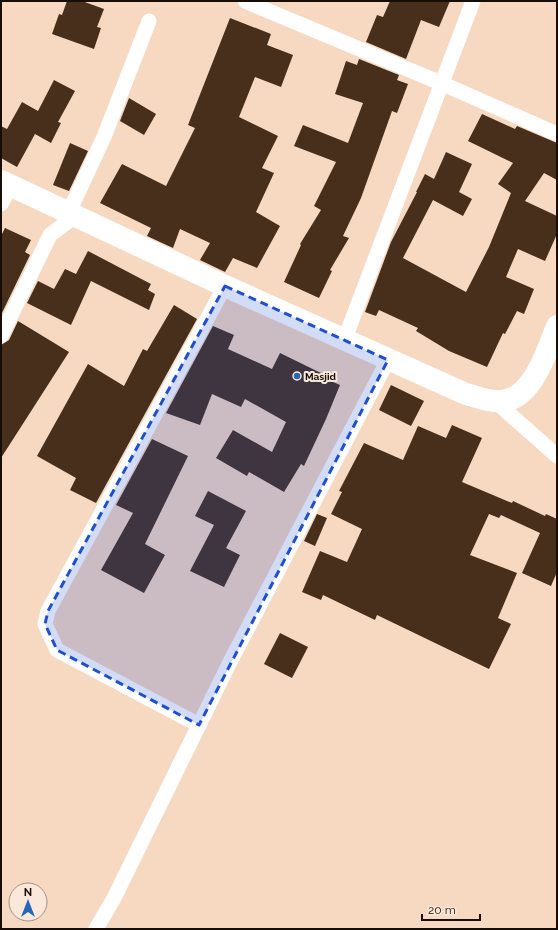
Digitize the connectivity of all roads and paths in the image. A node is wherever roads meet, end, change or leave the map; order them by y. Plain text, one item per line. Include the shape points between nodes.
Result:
1 (245, 1) edge
2 (473, 1) edge
3 (149, 21) dead end
4 (443, 84) junction
5 (557, 134) edge
6 (4, 190) edge
7 (71, 215) junction
8 (225, 286) junction
9 (557, 326) edge
10 (1, 336) edge
11 (344, 341) junction
12 (388, 360) junction
13 (496, 402) junction
14 (557, 456) edge
15 (199, 725) junction
16 (96, 929) edge

1 - 4 street
2 - 4 street
3 - 7 street
4 - 5 street
4 - 11 street
6 - 7 street
7 - 8 street
7 - 10 street via 50,235
8 - 11 street
8 - 15 street via 48,611 45,624 57,650
9 - 13 street via 540,369 524,390 511,399
11 - 12 street
12 - 13 street via 466,394
12 - 15 street
13 - 14 street
15 - 16 street via 114,898

